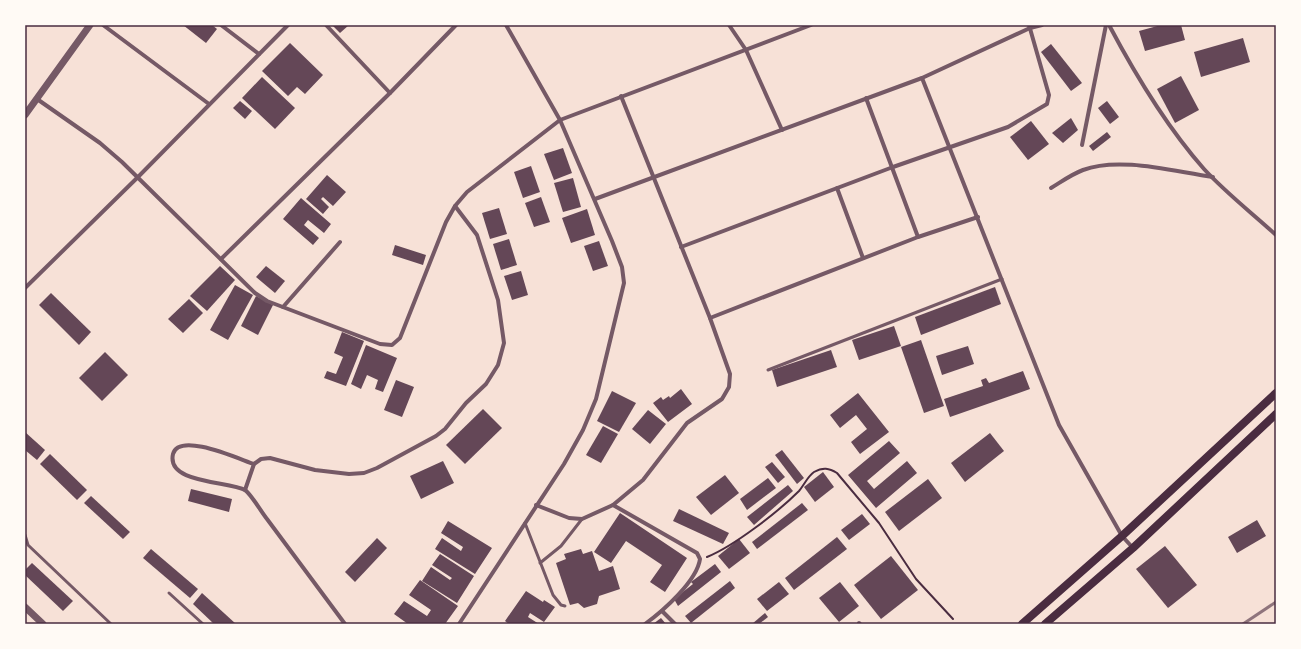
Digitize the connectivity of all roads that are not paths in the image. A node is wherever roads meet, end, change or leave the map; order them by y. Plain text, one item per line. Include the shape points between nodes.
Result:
1 (90, 25) edge
2 (103, 25) edge
3 (221, 25) edge
4 (288, 25) edge
5 (326, 25) edge
6 (456, 25) edge
7 (506, 25) edge
8 (730, 25) edge
9 (811, 25) edge
10 (1042, 25) edge
11 (1108, 25) edge
12 (1029, 27) edge
13 (746, 50) junction
14 (259, 54) junction
15 (922, 78) junction
16 (390, 93) junction
17 (621, 96) junction
18 (866, 98) junction
19 (37, 99) junction
20 (209, 104) junction
21 (25, 115) edge
22 (560, 120) junction
23 (782, 130) junction
24 (1082, 144) dead end
25 (949, 147) junction
26 (893, 167) junction
27 (138, 177) junction
28 (1214, 177) junction
29 (653, 178) junction
30 (836, 188) junction
31 (1051, 188) dead end
32 (595, 199) junction
33 (455, 206) junction
34 (978, 217) junction
35 (1276, 235) edge
36 (918, 237) junction
37 (340, 242) dead end
38 (681, 246) junction
39 (863, 258) junction
40 (221, 259) junction
41 (1002, 279) junction
42 (25, 288) edge
43 (283, 307) junction
44 (710, 318) junction
45 (768, 370) dead end
46 (1276, 393) edge
47 (1276, 414) edge
48 (254, 464) junction
49 (245, 490) junction
50 (536, 505) junction
51 (613, 505) junction
52 (582, 519) junction
53 (524, 523) junction
54 (25, 535) edge
55 (1122, 536) junction
56 (1133, 548) junction
57 (540, 563) junction
58 (169, 593) dead end
59 (565, 606) dead end
60 (25, 607) edge
61 (662, 611) junction
62 (42, 624) edge
63 (111, 624) edge
64 (203, 624) edge
65 (345, 624) edge
66 (458, 624) edge
67 (645, 624) edge
68 (675, 624) edge
69 (1022, 624) edge
70 (1045, 624) edge

1 - 19 street
2 - 20 street
3 - 14 street
4 - 14 street
5 - 16 street
6 - 16 street
7 - 22 street
8 - 13 street
9 - 13 street
10 - 12 street
11 - 24 street
11 - 28 street via 1154,102 1184,145
12 - 15 street
12 - 25 street via 1048,87 1047,104 1008,127
13 - 17 street
13 - 23 street
14 - 20 street
15 - 18 street
15 - 25 street
16 - 40 street
17 - 22 street
17 - 29 street
18 - 23 street
18 - 26 street
19 - 21 street
19 - 27 street via 100,143
20 - 27 street
22 - 32 street
22 - 33 street via 467,192
23 - 29 street
25 - 26 street
25 - 34 street
26 - 30 street
26 - 36 street
27 - 40 street
27 - 42 street
28 - 31 street via 1134,165 1108,165 1082,170
28 - 35 street
29 - 32 street
29 - 38 street
30 - 38 street
30 - 39 street
32 - 50 street via 622,268 623,290 596,399 583,430 564,464
33 - 43 street via 446,222 400,338 392,346 380,344
33 - 48 street via 477,235 498,300 504,343 498,365 486,384 436,436 364,473 315,470 270,458 261,459
34 - 36 street
34 - 41 street
36 - 39 street
37 - 43 street
38 - 44 street
39 - 44 street
40 - 43 street via 254,293
41 - 45 lane
41 - 55 street via 1059,425
44 - 51 street via 730,374 729,387 722,398 687,423 643,480
46 - 55 main road
47 - 56 main road
48 - 49 street
48 - 49 street via 204,446 182,446 173,454 173,462 183,474
49 - 65 street
50 - 52 street via 569,518
50 - 53 street
51 - 52 street
51 - 61 street via 697,553 700,559 695,574
52 - 57 lane via 561,546
53 - 57 lane
53 - 66 street
54 - 63 lane via 28,545
55 - 56 street
55 - 69 main road
56 - 70 main road
57 - 59 lane via 553,595
58 - 64 lane
60 - 62 street
61 - 67 street
61 - 68 street

